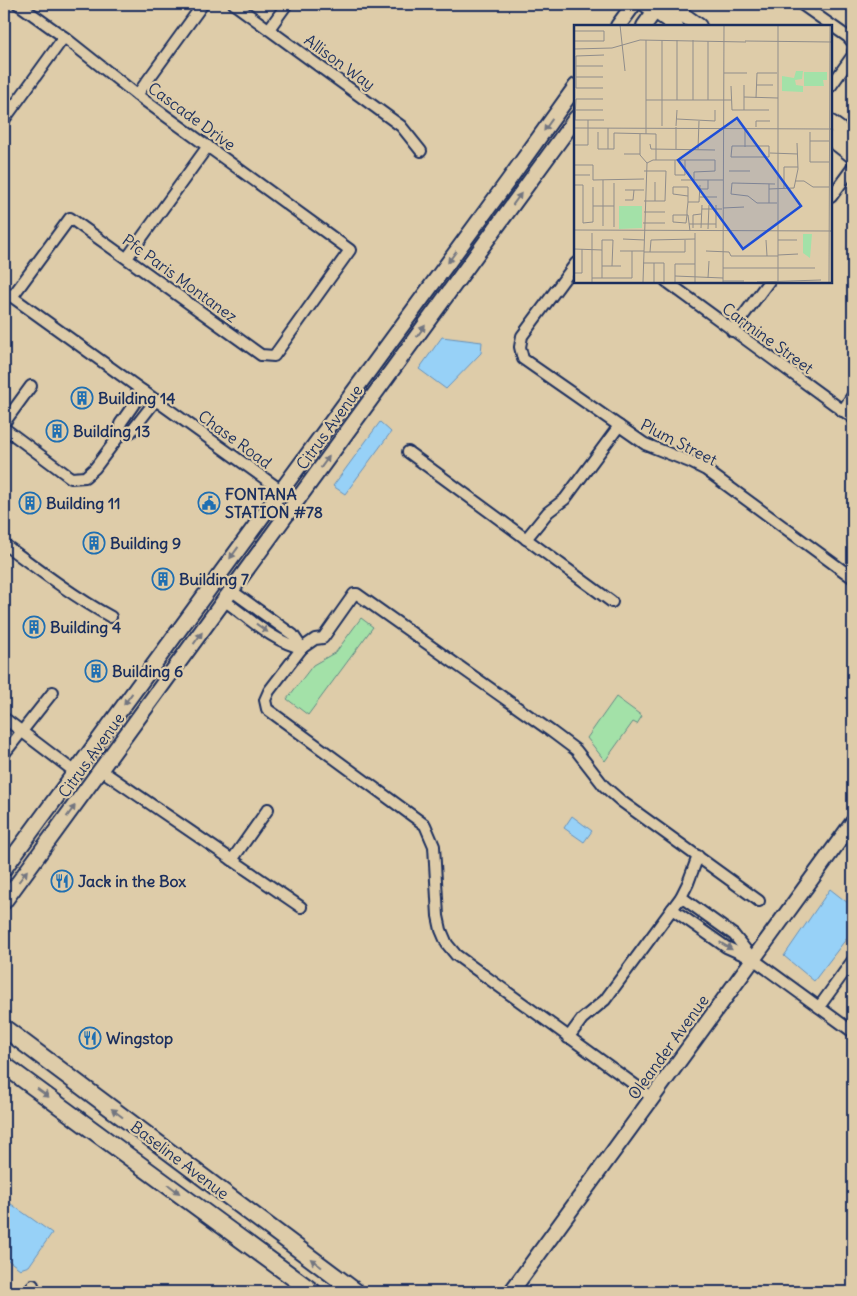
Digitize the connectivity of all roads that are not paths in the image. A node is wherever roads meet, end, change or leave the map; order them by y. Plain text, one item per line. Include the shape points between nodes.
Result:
1 (18, 4) edge
2 (203, 4) edge
3 (234, 4) edge
4 (287, 4) edge
5 (634, 4) edge
6 (668, 4) edge
7 (801, 4) edge
8 (653, 6) edge
9 (619, 25) edge
10 (644, 25) edge
11 (675, 25) edge
12 (698, 25) edge
13 (832, 25) edge
14 (832, 25) edge
15 (269, 29) junction
16 (64, 37) junction
17 (853, 43) edge
18 (853, 50) edge
19 (832, 85) edge
20 (574, 89) edge
21 (137, 95) junction
22 (4, 120) edge
23 (574, 121) edge
24 (832, 124) edge
25 (853, 139) edge
26 (832, 140) edge
27 (208, 146) junction
28 (421, 151) dead end
29 (853, 156) edge
30 (853, 166) edge
31 (832, 196) edge
32 (127, 258) junction
33 (574, 266) edge
34 (667, 282) edge
35 (768, 282) edge
36 (8, 294) edge
37 (732, 331) junction
38 (274, 356) joint
39 (31, 386) dead end
40 (143, 391) junction
41 (853, 395) edge
42 (156, 400) junction
43 (842, 411) junction
44 (853, 418) edge
45 (4, 423) edge
46 (618, 426) junction
47 (4, 428) edge
48 (120, 435) junction
49 (408, 452) dead end
50 (280, 490) junction
51 (296, 501) junction
52 (526, 539) junction
53 (4, 544) edge
54 (853, 578) edge
55 (228, 596) junction
56 (612, 602) dead end
57 (111, 617) dead end
58 (302, 648) junction
59 (53, 692) dead end
60 (4, 718) edge
61 (22, 731) junction
62 (4, 754) edge
63 (101, 770) junction
64 (75, 772) junction
65 (268, 809) dead end
66 (853, 822) edge
67 (698, 856) junction
68 (232, 860) junction
69 (4, 869) edge
70 (681, 897) junction
71 (758, 901) dead end
72 (4, 902) edge
73 (301, 908) dead end
74 (672, 908) junction
75 (718, 924) junction
76 (710, 936) junction
77 (753, 959) junction
78 (853, 960) edge
79 (819, 1008) junction
80 (4, 1028) edge
81 (853, 1032) edge
82 (568, 1038) junction
83 (4, 1065) edge
84 (653, 1098) junction
85 (313, 1292) edge
86 (356, 1292) edge
87 (511, 1292) edge

1 - 16 street, Cascade Drive
2 - 21 street
3 - 15 street, Allison Way
4 - 15 street
5 - 9 main road
6 - 12 main road
7 - 14 street
8 - 10 main road
8 - 11 main road
13 - 17 street
15 - 28 street, Allison Way via 401,126
16 - 21 street, Cascade Drive
16 - 22 street
18 - 19 street via 853,55
20 -> 50 main road, Citrus Avenue
21 - 27 street, Cascade Drive
51 -> 23 main road, Citrus Avenue
24 - 25 main road
26 - 29 main road
27 - 32 street
27 - 38 street, Cascade Drive via 350,250
30 - 31 street
32 - 36 street, Pfc Paris Montanez via 70,218
32 - 38 street, Pfc Paris Montanez via 261,355
33 - 46 street, Plum Street via 522,336 523,359
34 - 37 street, Carmine Street
35 - 37 street
36 - 40 street, Chase Road
37 - 43 street, Carmine Street
39 - 45 street
40 - 42 street, Chase Road
40 - 48 street via 120,424
41 - 43 street
42 - 48 street via 131,432
42 - 50 street, Chase Road
43 - 44 street, Carmine Street
46 - 52 street via 565,499 548,512
46 - 54 street, Plum Street via 645,444 706,470
47 - 48 street via 71,478 85,477
49 - 52 street
50 - 51 street, Chase Road
50 -> 64 main road, Citrus Avenue
51 - 55 main road, Citrus Avenue
52 - 56 street
53 - 57 street
55 - 58 street via 282,642
63 -> 55 main road, Citrus Avenue
58 - 67 street via 315,639 323,638 354,594 358,594 576,750 604,786 621,801
58 - 82 street via 269,690 266,709 425,825 434,846 438,916 447,944 456,955
59 - 61 street
60 - 61 street
61 - 62 street
61 - 64 street
63 - 68 street
72 -> 63 main road, Citrus Avenue
64 - 69 main road, Citrus Avenue
65 - 68 street
66 - 77 main road, Oleander Avenue
67 - 70 street
67 - 71 street
68 - 73 street
70 - 74 street
70 - 75 street
74 - 76 street
74 - 82 street via 605,1000 582,1019
75 - 76 street
75 - 77 street via 734,935
76 -> 77 street
77 - 79 street
77 - 84 main road, Oleander Avenue
78 - 79 street
79 - 81 street
86 -> 80 main road, Baseline Avenue
82 - 84 street
83 -> 85 main road, Baseline Avenue
84 - 87 main road, Oleander Avenue

